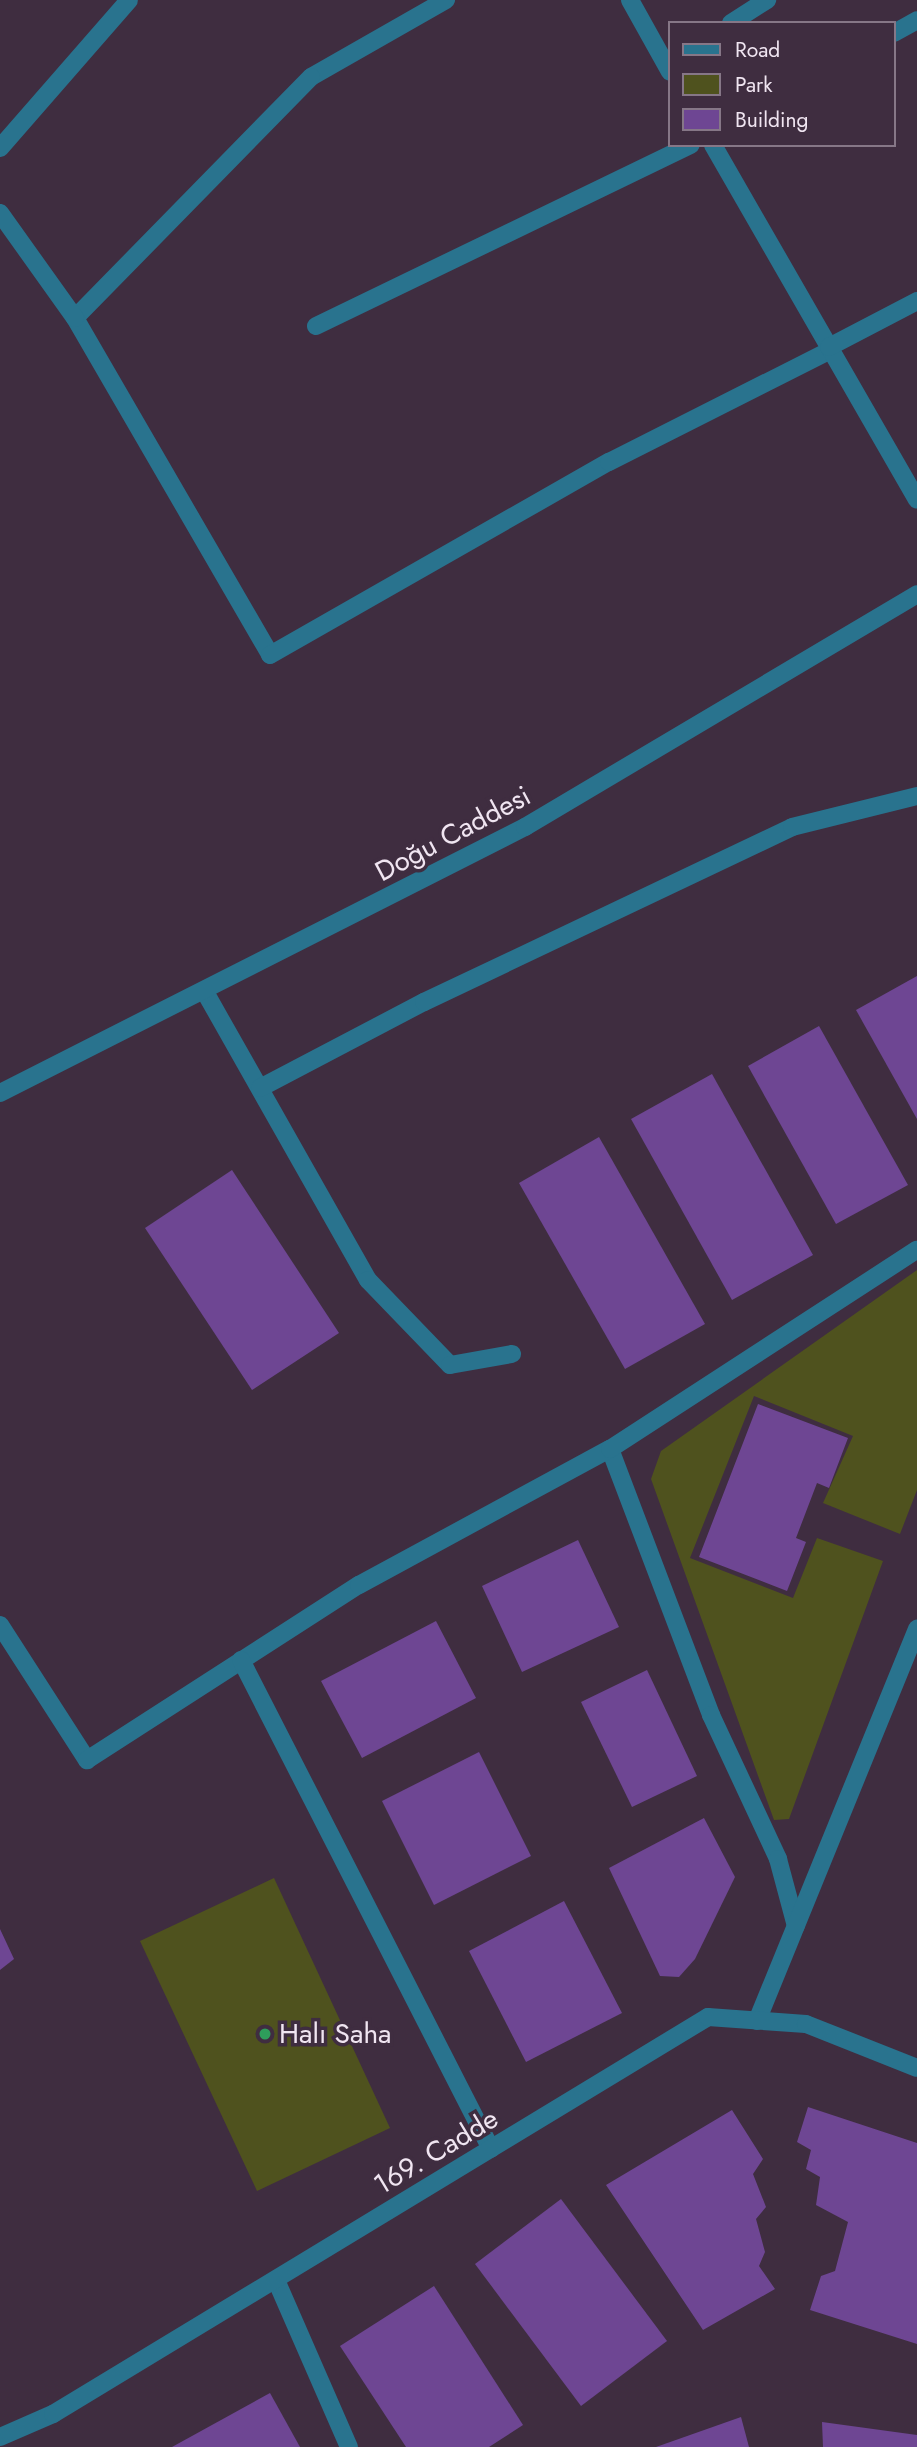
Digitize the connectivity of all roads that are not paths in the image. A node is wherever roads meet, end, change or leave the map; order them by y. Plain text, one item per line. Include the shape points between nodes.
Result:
1 (129, 0) edge
2 (446, 0) edge
3 (630, 0) edge
4 (767, 0) edge
5 (917, 20) edge
6 (733, 21) edge
7 (896, 32) edge
8 (668, 63) edge
9 (687, 147) edge
10 (714, 147) edge
11 (0, 148) edge
12 (0, 213) edge
13 (917, 301) edge
14 (75, 318) junction
15 (316, 326) dead end
16 (830, 349) junction
17 (917, 500) edge
18 (917, 594) edge
19 (917, 796) edge
20 (205, 992) junction
21 (260, 1088) junction
22 (0, 1093) edge
23 (917, 1250) edge
24 (512, 1354) dead end
25 (610, 1449) junction
26 (0, 1625) edge
27 (917, 1628) edge
28 (241, 1660) junction
29 (796, 1926) junction
30 (757, 2021) junction
31 (917, 2068) edge
32 (491, 2150) junction
33 (275, 2280) junction
34 (0, 2437) edge
35 (349, 2447) edge

1 - 11 street
2 - 14 street via 311,77
3 - 8 street
4 - 6 street
5 - 7 street
9 - 15 street
10 - 16 street
12 - 14 street
13 - 16 street
14 - 16 street via 271,655 609,462
16 - 17 street
18 - 20 street, Doğu Caddesi via 525,827
19 - 21 street via 792,827 424,1002
20 - 21 street
20 - 22 street, Doğu Caddesi
21 - 24 street via 368,1280 450,1365
23 - 25 street
25 - 28 street via 359,1585
25 - 29 street via 711,1715 778,1859
26 - 28 street via 87,1760
27 - 29 street
28 - 32 street
29 - 30 street
30 - 31 street, 169. Cadde via 806,2024
30 - 32 street, 169. Cadde via 708,2017
32 - 33 street, 169. Cadde
33 - 34 street, 169. Cadde via 53,2414
33 - 35 street

